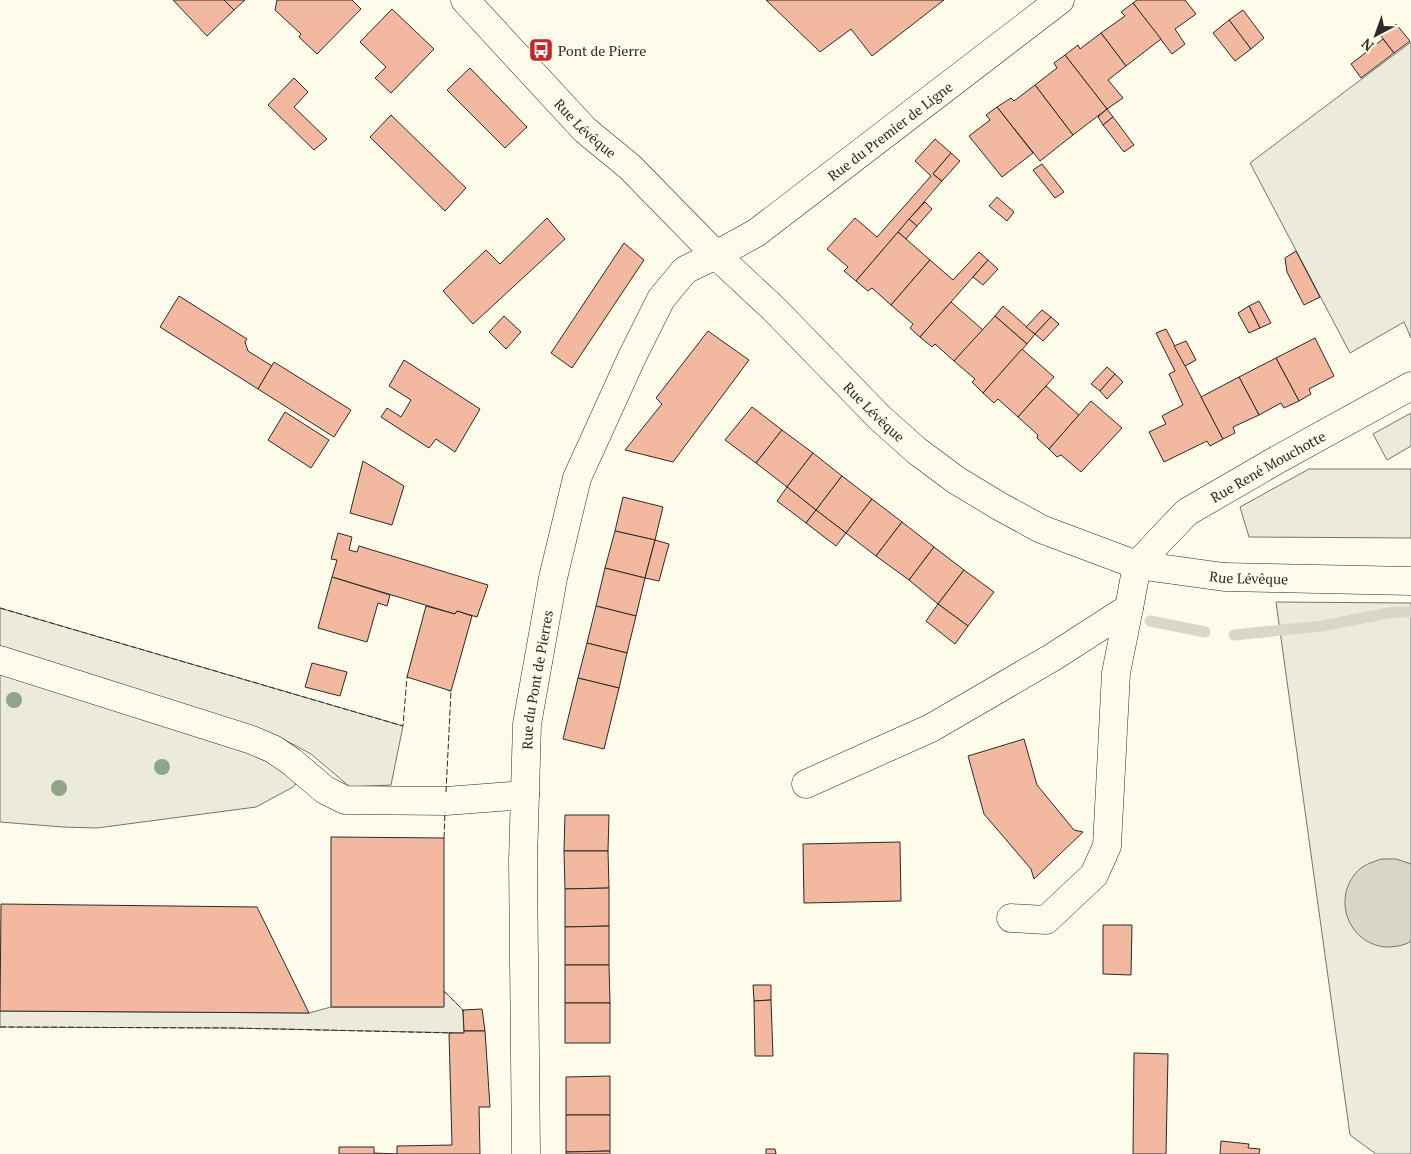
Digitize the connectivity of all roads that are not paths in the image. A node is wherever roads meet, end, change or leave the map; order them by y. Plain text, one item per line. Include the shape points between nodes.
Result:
1 (464, 0) edge
2 (1060, 0) edge
3 (716, 255) junction
4 (1411, 386) edge
5 (1137, 565) junction
6 (1411, 581) edge
7 (1129, 608) junction
8 (0, 660) edge
9 (806, 784) dead end
10 (525, 795) junction
11 (1011, 918) dead end
12 (526, 1154) edge

1 - 3 street, Rue Lévêque via 585,130 630,167
2 - 3 street, Rue du Premier de Ligne via 756,233
3 - 5 street, Rue Lévêque via 880,418 956,480 1042,529
3 - 10 street, Rue du Pont de Pierres via 685,270 662,299 577,478 553,578 527,724
4 - 5 street, Rue René Mouchotte via 1187,512
5 - 6 street, Rue Lévêque via 1224,577
5 - 7 street
7 - 9 street via 1053,657 931,728
7 - 11 street via 1116,673 1107,846 1094,875 1046,920
8 - 10 street via 252,740 292,762 325,790 345,800 446,801
10 - 12 street, Rue du Pont de Pierres

